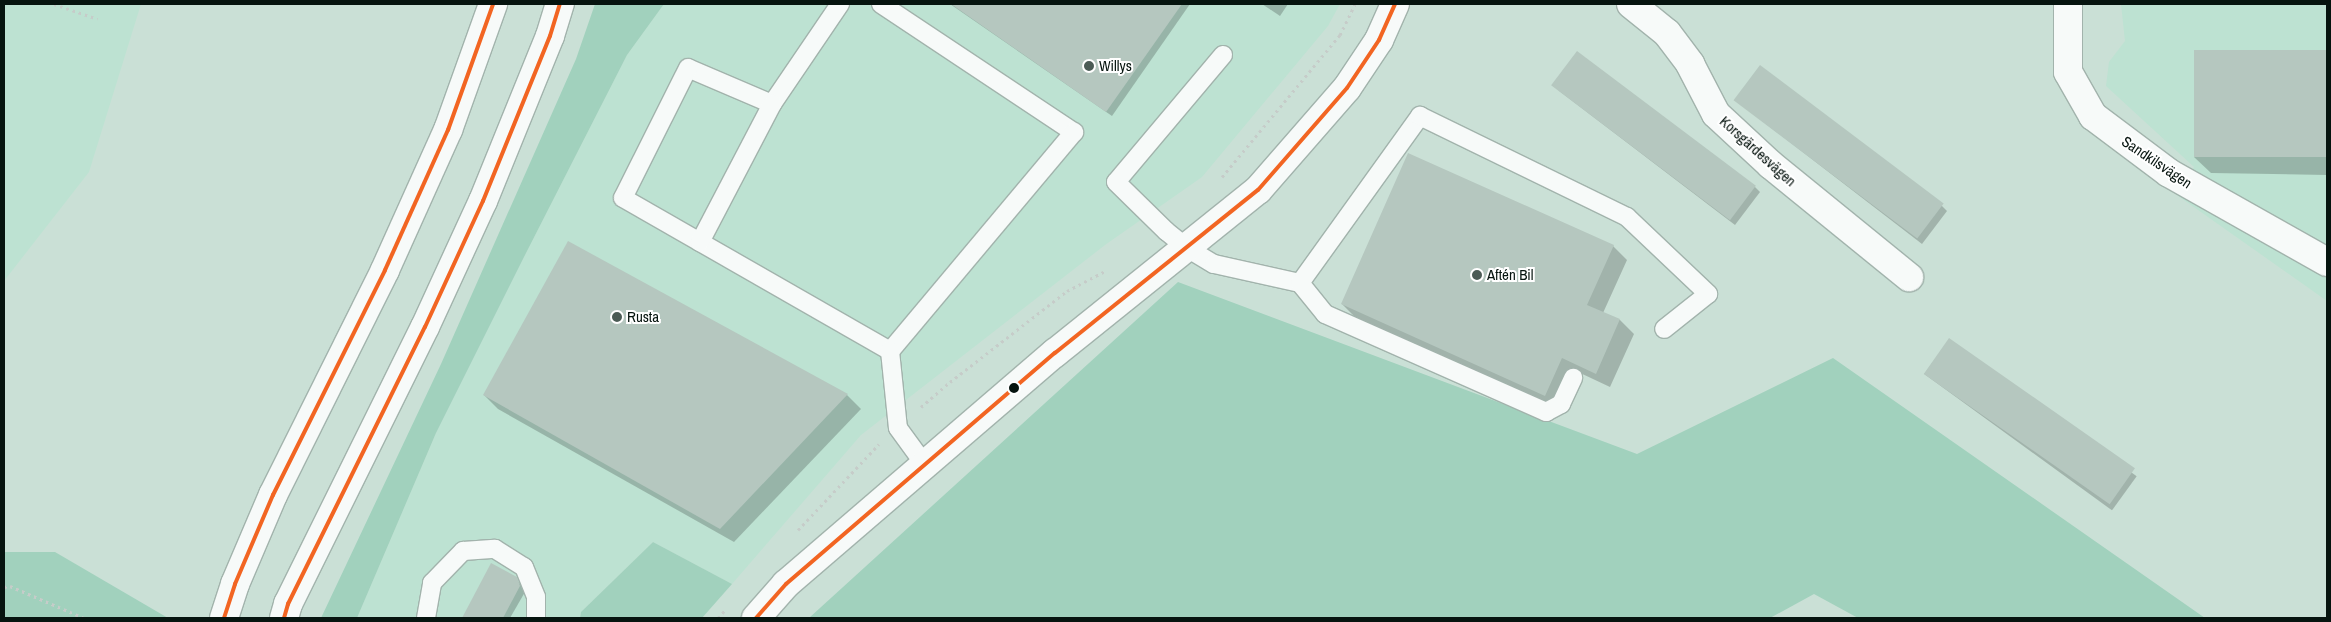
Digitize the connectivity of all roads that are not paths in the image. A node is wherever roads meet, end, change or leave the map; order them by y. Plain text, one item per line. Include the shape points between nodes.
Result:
1 (494, 4) edge
2 (560, 4) edge
3 (840, 4) edge
4 (880, 4) edge
5 (1395, 4) edge
6 (1631, 4) edge
7 (2068, 4) edge
8 (1223, 55) dead end
9 (772, 104) junction
10 (700, 242) junction
11 (1187, 248) junction
12 (2327, 262) edge
13 (1909, 276) dead end
14 (1300, 284) junction
15 (1664, 329) dead end
16 (890, 351) junction
17 (1573, 378) dead end
18 (924, 465) junction
19 (224, 618) edge
20 (284, 618) edge
21 (426, 618) edge
22 (536, 618) edge
23 (756, 618) edge

1 - 19 street via 448,130 385,270 273,495
2 - 20 street via 483,201
3 - 9 lane
4 - 16 lane via 1074,132
5 - 11 street via 1378,40 1346,88 1258,190
6 - 13 street, Korsgärdesvägen via 1667,33 1690,64 1716,114 1771,165
7 - 12 street, Sandkilsvägen via 2068,72 2093,116 2169,173
8 - 11 lane via 1116,182
9 - 10 lane
9 - 10 lane via 688,68 623,198
10 - 16 lane
11 - 14 lane via 1214,264
11 - 18 street via 1055,353
14 - 15 lane via 1420,116 1627,217 1708,294
14 - 17 lane via 1325,314 1546,412 1561,404
16 - 18 lane via 898,428
18 - 23 street via 786,584
21 - 22 lane via 432,583 463,551 495,549 524,567 536,597

